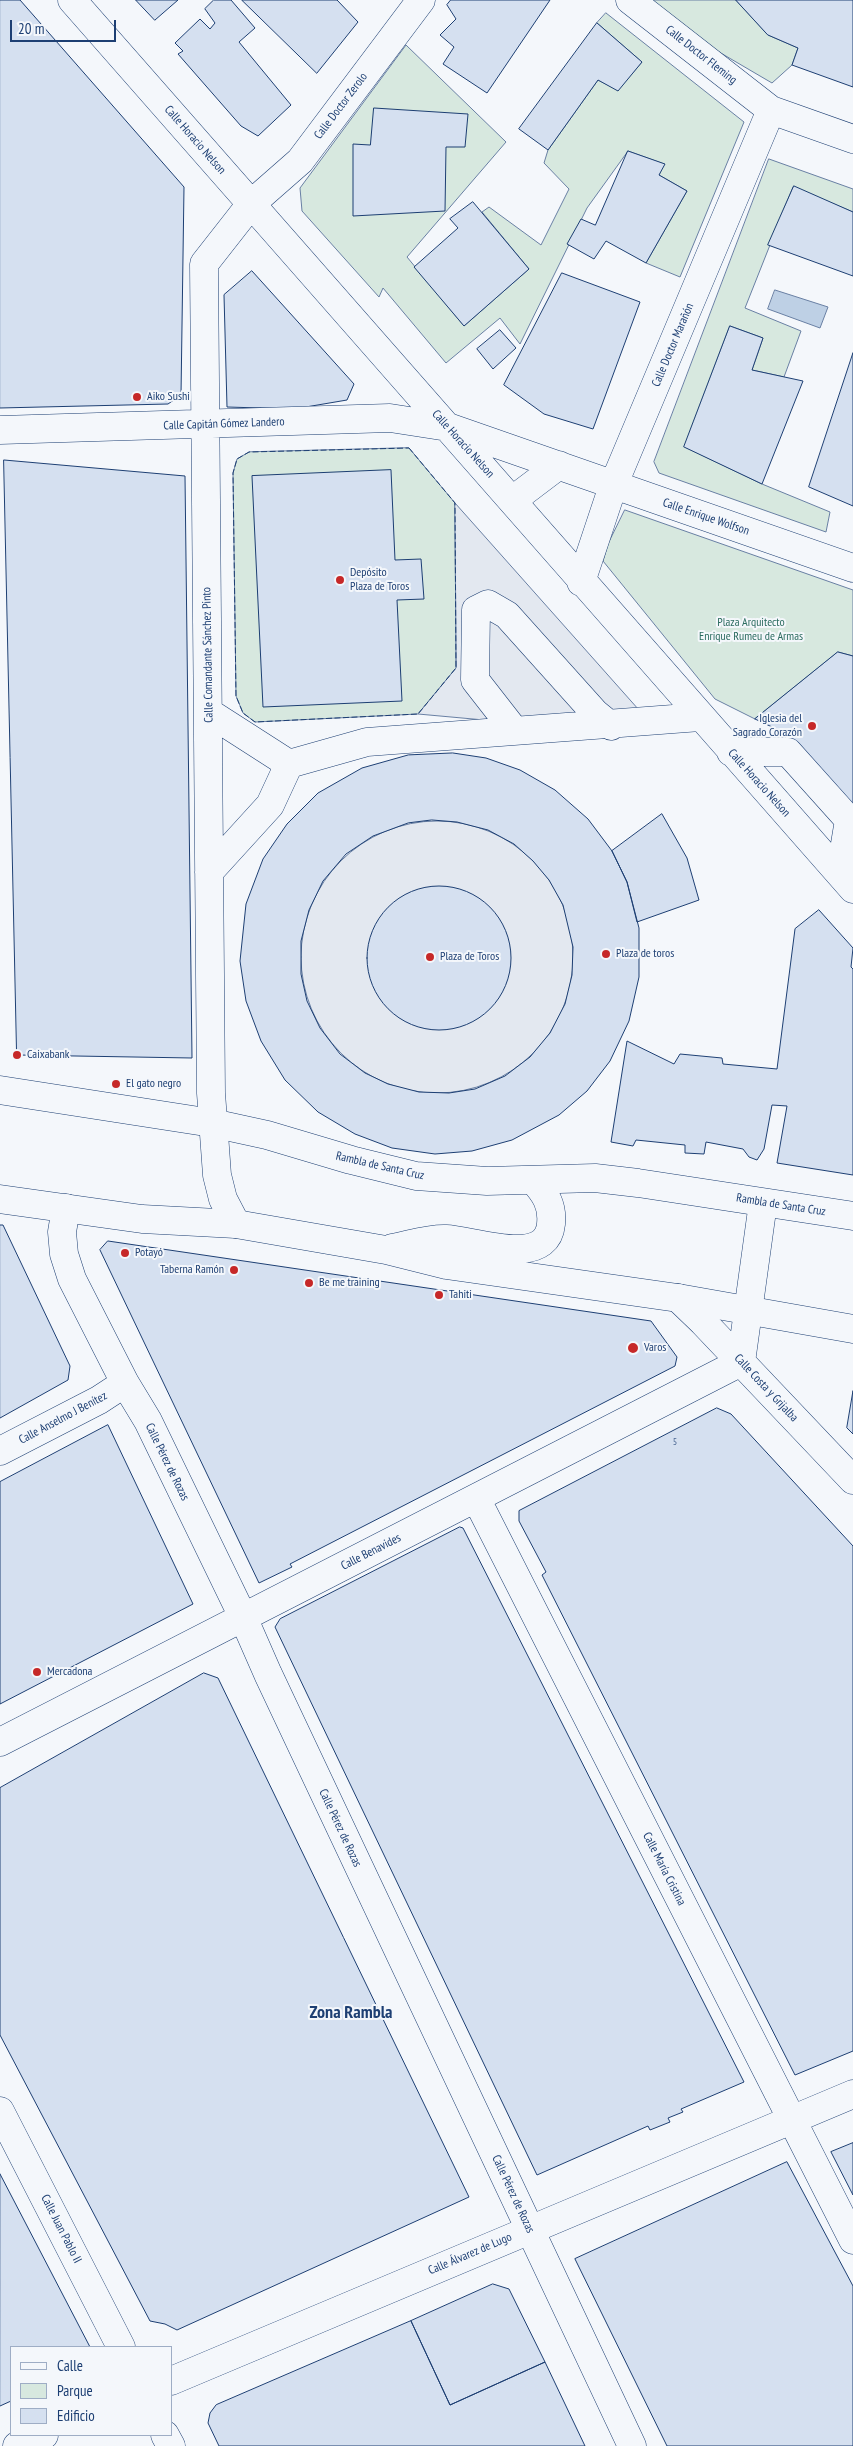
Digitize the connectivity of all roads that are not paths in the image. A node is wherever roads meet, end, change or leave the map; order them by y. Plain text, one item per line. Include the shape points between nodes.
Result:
1 (72, 0) edge
2 (422, 0) edge
3 (630, 0) edge
4 (771, 110) junction
5 (853, 138) edge
6 (251, 204) junction
7 (206, 425) junction
8 (448, 427) junction
9 (0, 430) edge
10 (559, 465) junction
11 (613, 486) junction
12 (516, 504) junction
13 (853, 568) edge
14 (581, 582) junction
15 (208, 712) junction
16 (700, 717) junction
17 (611, 726) junction
18 (514, 730) junction
19 (731, 752) junction
20 (289, 764) junction
21 (209, 872) junction
22 (847, 882) edge
23 (0, 1090) edge
24 (212, 1123) junction
25 (533, 1180) junction
26 (0, 1199) edge
27 (763, 1203) junction
28 (66, 1208) junction
29 (853, 1216) edge
30 (236, 1224) junction
31 (386, 1250) junction
32 (678, 1298) junction
33 (748, 1312) junction
34 (853, 1329) edge
35 (741, 1362) junction
36 (125, 1383) junction
37 (0, 1451) edge
38 (853, 1480) edge
39 (476, 1498) junction
40 (243, 1616) junction
41 (0, 1742) edge
42 (853, 2094) edge
43 (0, 2111) edge
44 (792, 2120) junction
45 (530, 2230) junction
46 (853, 2240) edge
47 (120, 2346) edge
48 (172, 2380) edge
49 (42, 2436) edge
50 (17, 2446) edge
51 (632, 2446) edge

1 - 6 street, Calle Horacio Nelson
2 - 6 street, Calle Doctor Zerolo via 300,161
3 - 4 street, Calle Doctor Fleming
4 - 5 street, Calle Doctor Fleming
4 - 11 street, Calle Doctor Marañón
6 - 7 street, Calle Comandante Sánchez Pinto via 204,264
6 - 8 street, Calle Horacio Nelson
7 - 8 street, Calle Capitán Gómez Landero via 390,418
7 - 9 street, Calle Capitán Gómez Landero
7 - 15 street, Calle Comandante Sánchez Pinto
8 - 10 street, Calle Enrique Wolfson
8 - 12 street, Calle Horacio Nelson
10 - 11 street, Calle Enrique Wolfson
10 - 12 street via 522,493
11 - 13 street, Calle Enrique Wolfson
11 - 14 street, Calle Doctor Marañón
12 - 14 street, Calle Horacio Nelson
14 - 16 street, Calle Horacio Nelson
15 - 20 street
15 - 21 street, Calle Comandante Sánchez Pinto
16 - 17 street
16 - 19 street, Calle Horacio Nelson
17 - 18 street
17 - 18 street via 595,713 507,615 488,604 476,610 475,680
18 - 20 street via 367,742
19 - 22 street, Calle Horacio Nelson
19 - 22 street via 788,752 843,813 849,820
20 - 21 street via 270,805
21 - 24 street, Calle Comandante Sánchez Pinto
23 - 24 street, Rambla de Santa Cruz
24 - 25 street, Rambla de Santa Cruz via 416,1176 487,1181
24 - 30 street, Calle Comandante Sánchez Pinto via 217,1175 223,1199
25 - 27 street, Rambla de Santa Cruz via 595,1178
25 - 31 street via 550,1204 551,1225 543,1243 531,1249 516,1250 444,1238
26 - 28 street
27 - 29 street, Rambla de Santa Cruz
27 - 33 street
28 - 30 street via 142,1219
28 - 36 street, Calle Pérez de Rozas via 62,1232 69,1271
30 - 31 street
31 - 32 street via 446,1265
32 - 33 street
32 - 35 street, Calle Costa y Grijalba
33 - 34 street
33 - 35 street
35 - 38 street, Calle Costa y Grijalba
35 - 39 street, Calle Benavides
36 - 37 street, Calle Anselmo J Benítez
36 - 40 street, Calle Pérez de Rozas via 148,1421
39 - 40 street, Calle Benavides
39 - 44 street, Calle María Cristina
40 - 41 street, Calle Benavides
40 - 45 street, Calle Pérez de Rozas
42 - 44 street, Calle Álvarez de Lugo
43 - 47 street, Calle Juan Pablo II
44 - 45 street, Calle Álvarez de Lugo
44 - 46 street, Calle María Cristina
45 - 48 street, Calle Álvarez de Lugo
45 - 51 street, Calle Pérez de Rozas
49 - 50 street

